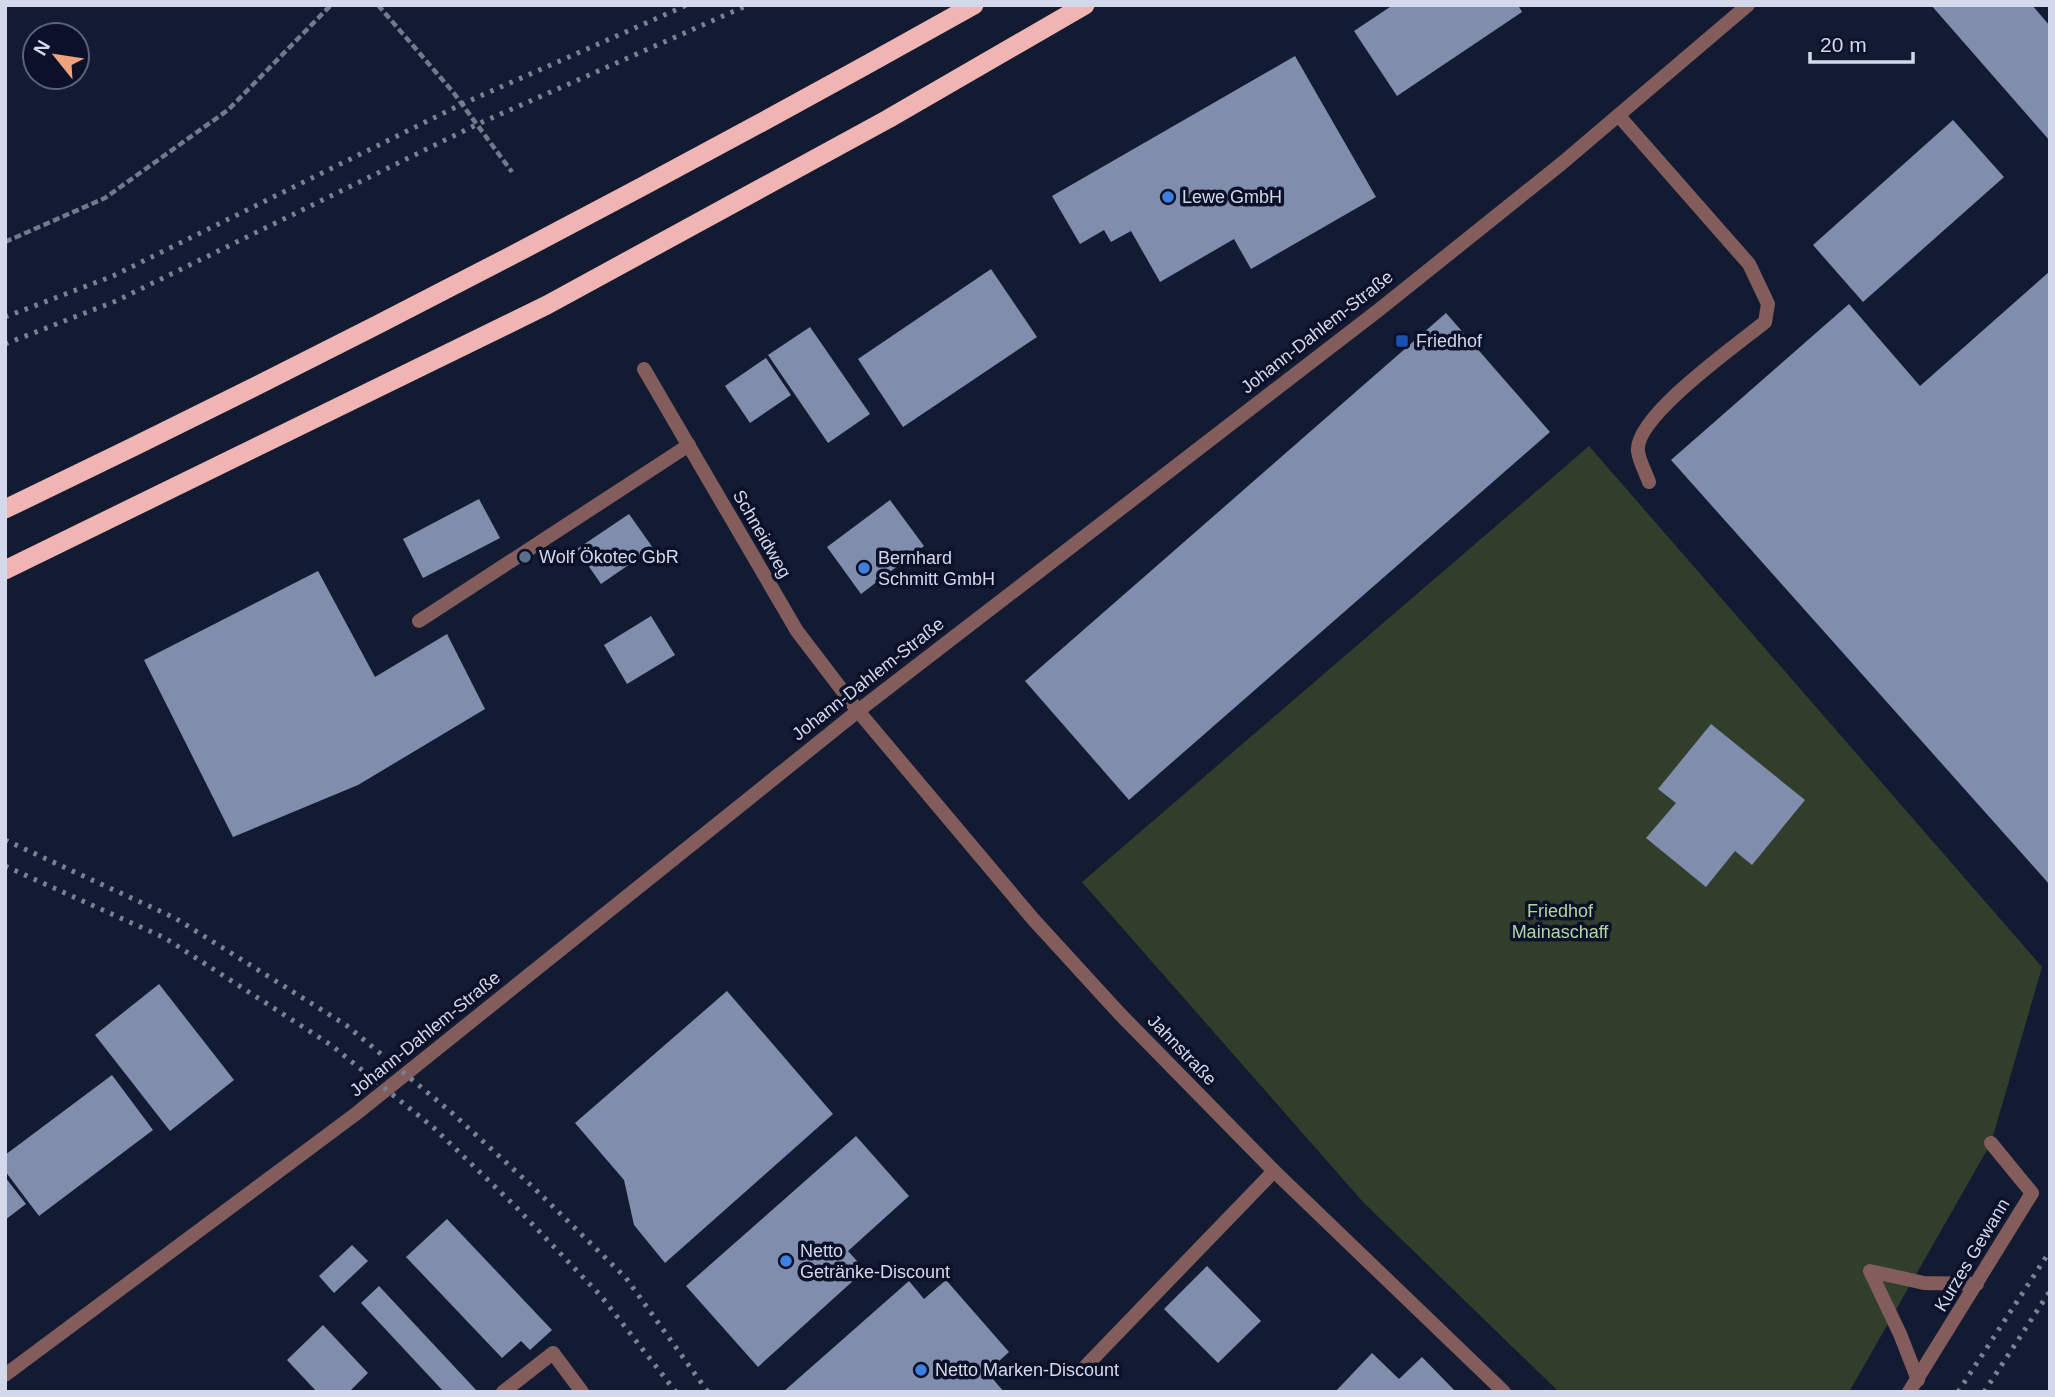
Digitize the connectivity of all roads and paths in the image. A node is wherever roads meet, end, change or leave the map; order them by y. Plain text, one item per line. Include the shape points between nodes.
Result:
1 (331, 5) edge
2 (379, 5) edge
3 (974, 5) edge
4 (1085, 5) edge
5 (1748, 5) edge
6 (1619, 116) junction
7 (512, 173) dead end
8 (5, 242) edge
9 (644, 369) dead end
10 (689, 445) junction
11 (1649, 482) dead end
12 (5, 509) edge
13 (5, 570) edge
14 (419, 621) dead end
15 (858, 711) junction
16 (1991, 1143) dead end
17 (1274, 1171) junction
18 (1978, 1284) junction
19 (1080, 1372) dead end
20 (5, 1375) edge
21 (1914, 1386) edge
22 (503, 1392) edge
23 (582, 1392) edge
24 (1504, 1392) edge

1 - 8 path via 228,110 105,198
2 - 7 path via 453,92
3 - 12 highway via 519,252
4 - 13 highway via 888,119 547,305
5 - 6 street, Johann-Dahlem-Straße
6 - 11 street via 1749,264 1768,304 1765,322 1660,408 1644,429 1637,450
6 - 15 street, Johann-Dahlem-Straße via 1380,309
9 - 10 street, Schneidweg
10 - 14 street
10 - 15 street, Schneidweg via 797,631
15 - 17 street, Jahnstraße via 1033,919
15 - 20 street, Johann-Dahlem-Straße via 357,1113
16 - 18 street, Kurzes Gewann via 2032,1193
17 - 19 street
17 - 24 street, Jahnstraße
18 - 21 street, Kurzes Gewann
18 - 21 street via 1924,1283 1870,1271 1900,1334
22 - 23 street via 553,1353

